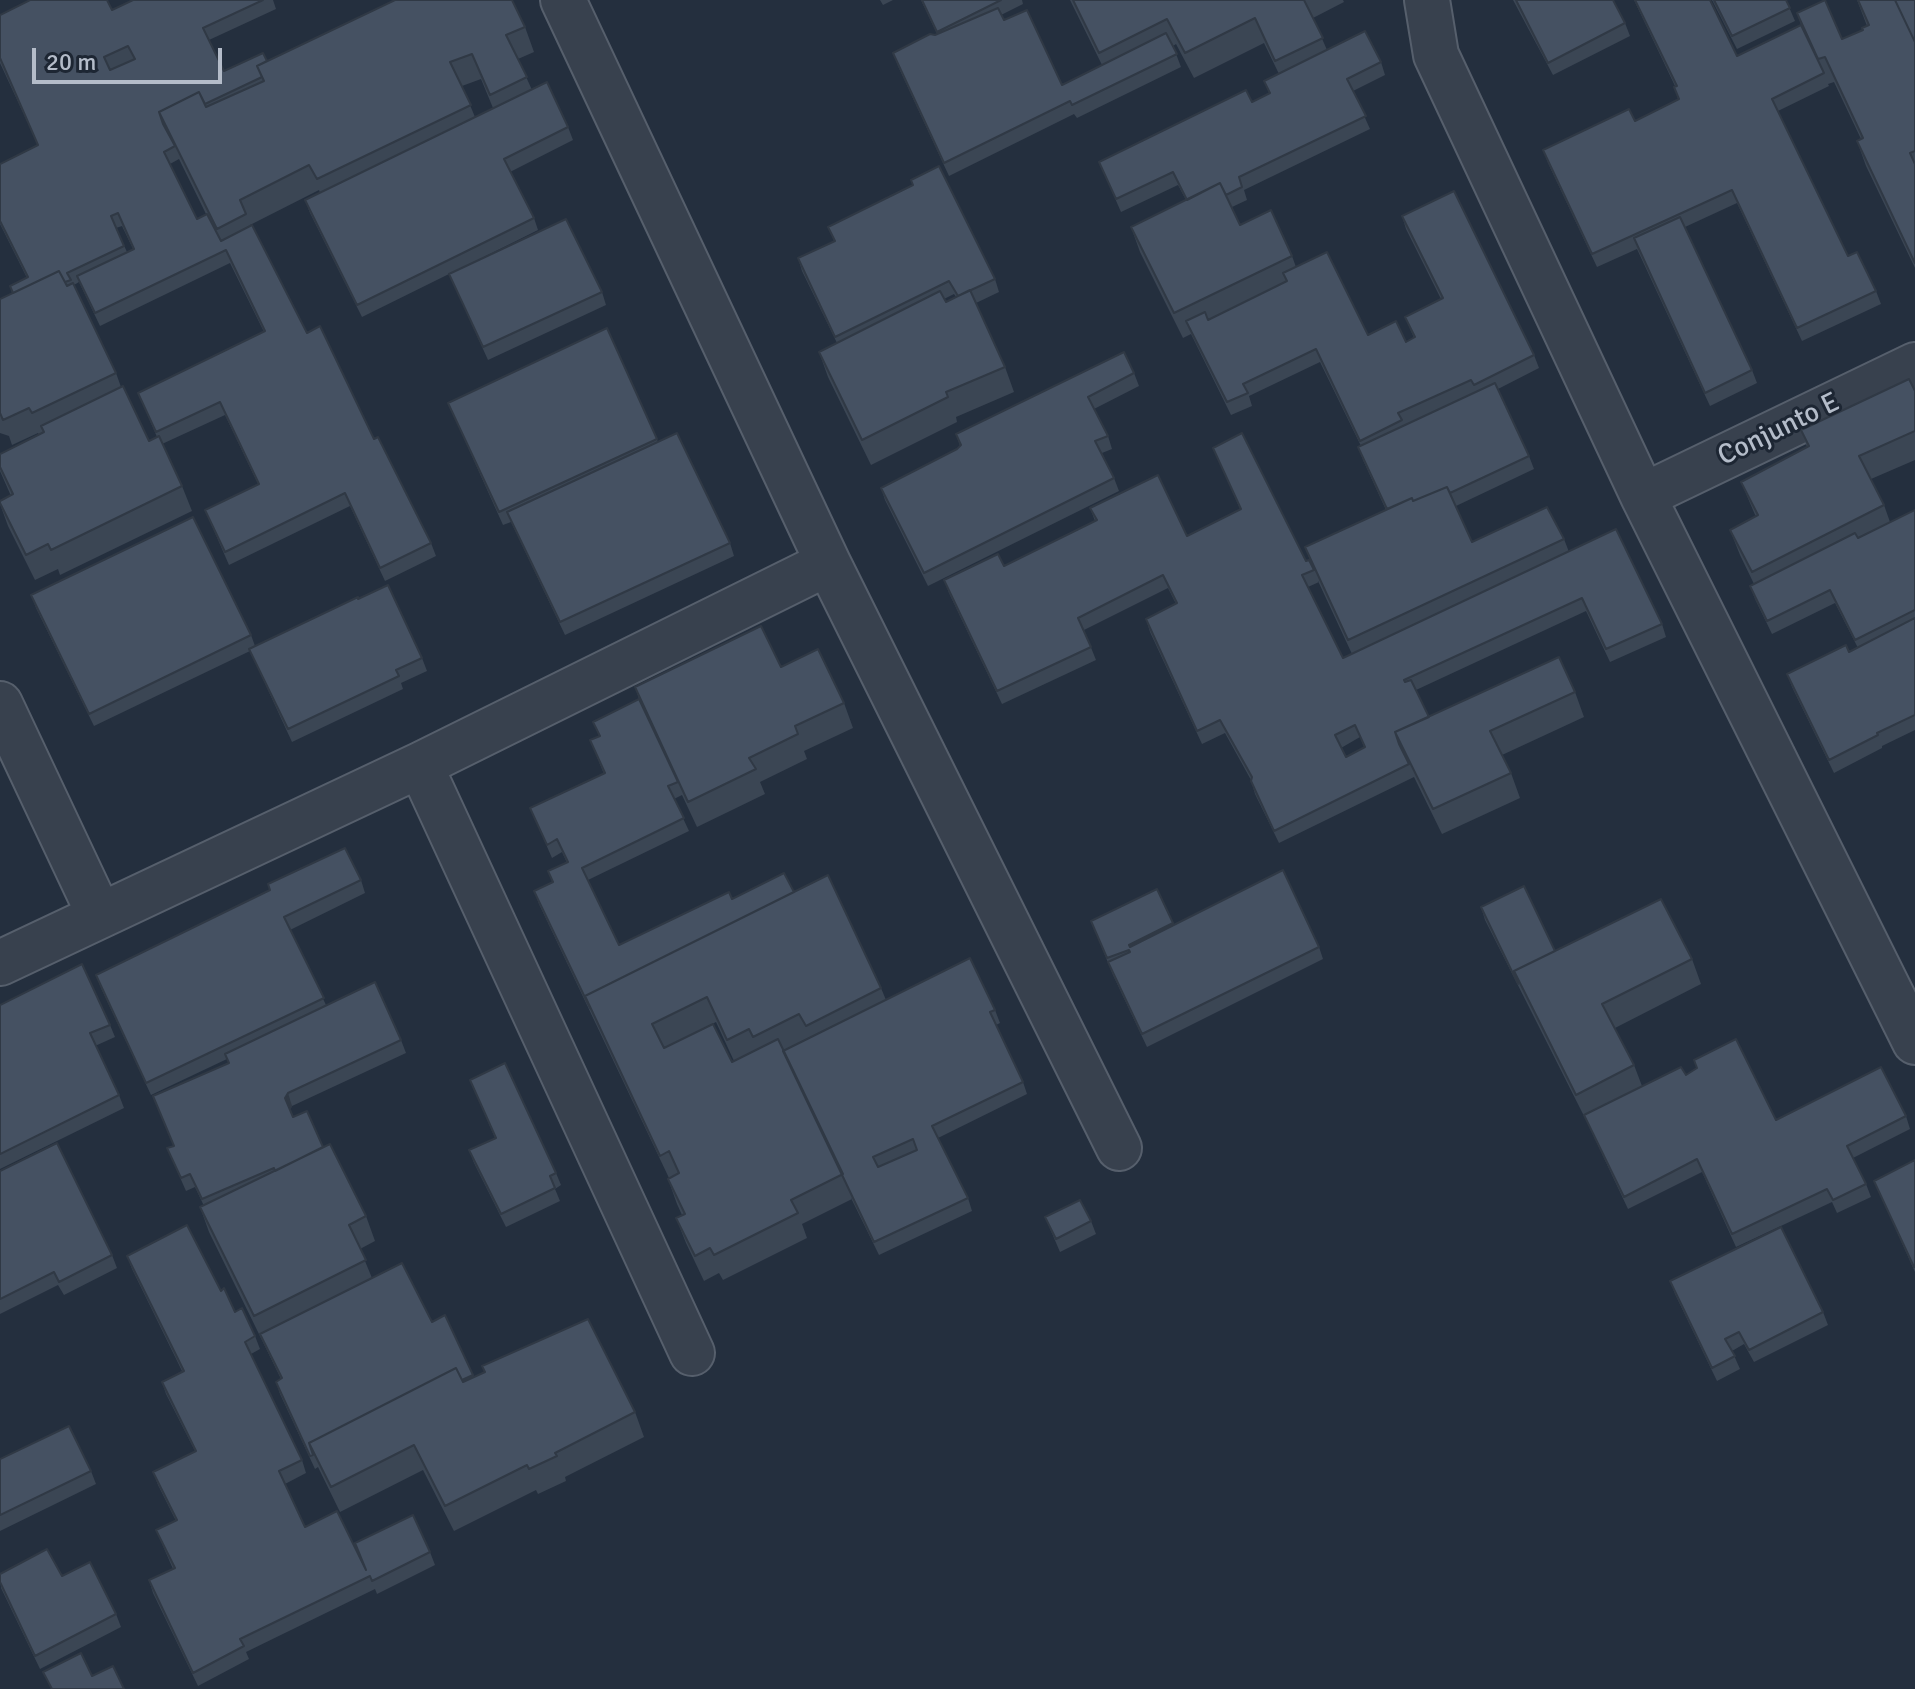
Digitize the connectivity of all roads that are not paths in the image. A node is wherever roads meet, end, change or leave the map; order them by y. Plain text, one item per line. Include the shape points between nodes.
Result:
1 (563, 0) edge
2 (1427, 0) edge
3 (1915, 365) edge
4 (1643, 496) junction
5 (828, 563) junction
6 (0, 704) edge
7 (420, 765) junction
8 (99, 914) junction
9 (0, 963) edge
10 (1915, 1042) edge
11 (1119, 1148) dead end
12 (692, 1353) dead end

1 - 5 street
2 - 4 street via 1436,55
3 - 4 street, Conjunto E
4 - 10 street
5 - 7 street
5 - 11 street
6 - 8 street
7 - 8 street
7 - 12 street
8 - 9 street

